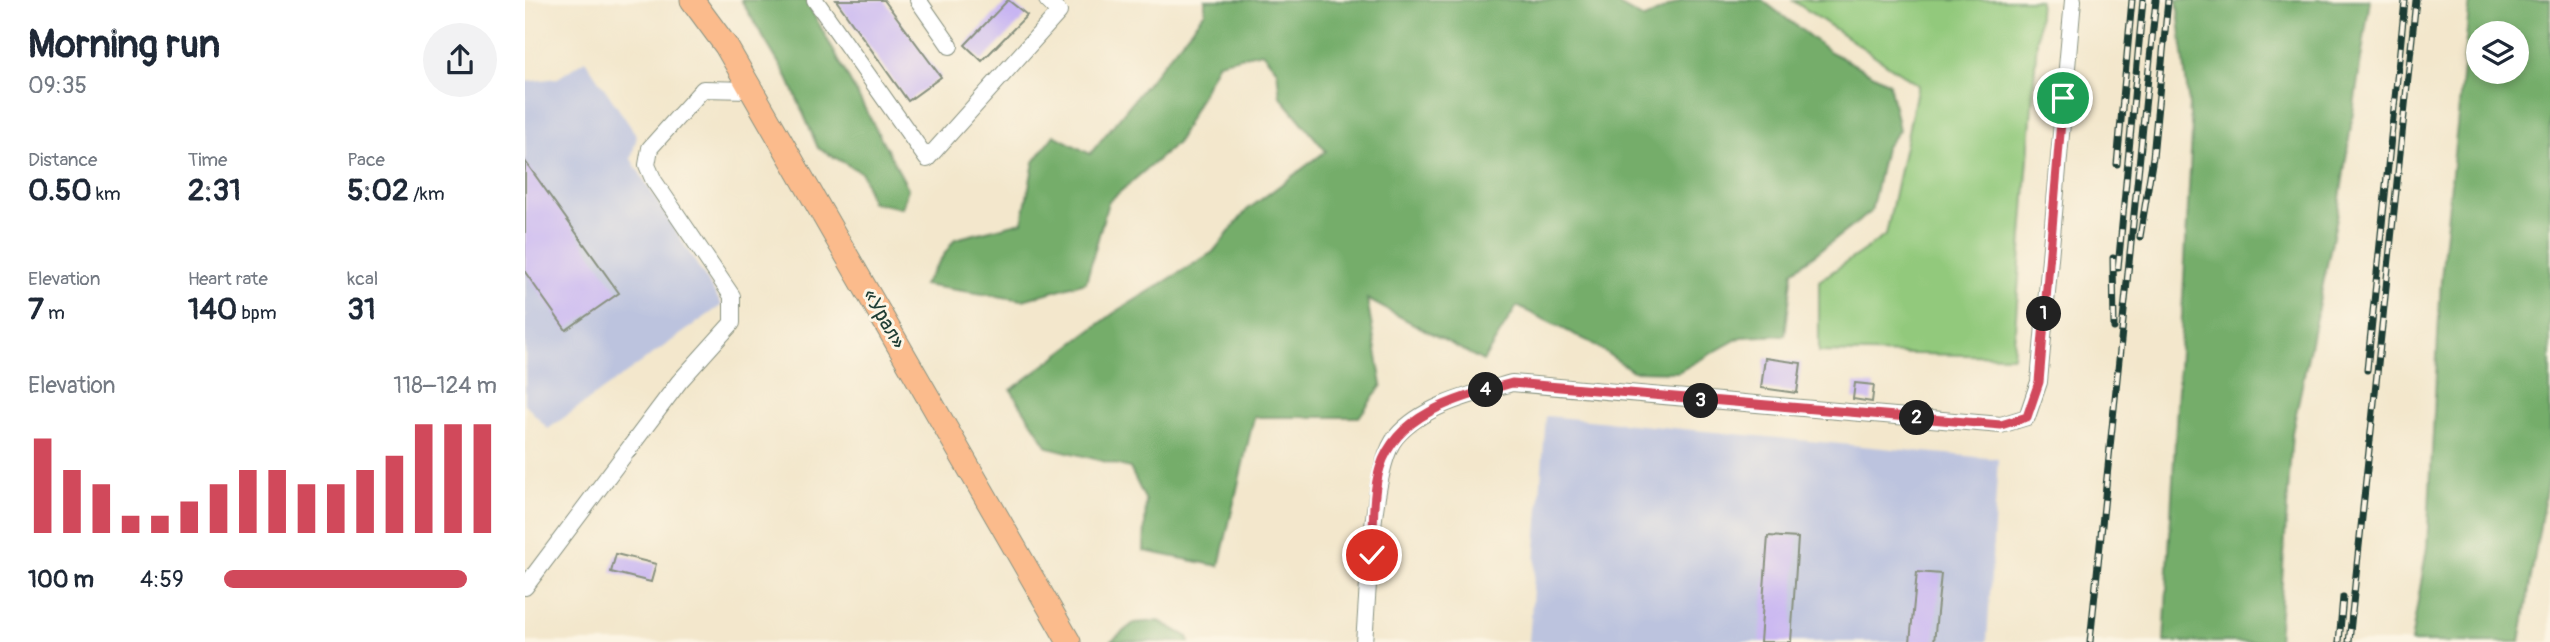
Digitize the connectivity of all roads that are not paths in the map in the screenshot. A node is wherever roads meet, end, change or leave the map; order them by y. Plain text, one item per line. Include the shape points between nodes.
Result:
1 (692, 0) edge
2 (815, 0) edge
3 (918, 0) edge
4 (1047, 0) edge
5 (2073, 0) edge
6 (932, 7) edge
7 (950, 46) dead end
8 (751, 90) junction
9 (525, 587) edge
10 (1069, 642) edge
11 (1364, 642) edge

1 - 8 highway, «Урал»
2 - 4 street via 927,159 1059,12
3 - 6 street
5 - 11 street via 2039,382 2027,417 2001,425 1512,383 1465,396 1423,415 1396,437 1380,468
6 - 7 street
8 - 9 street via 703,89 650,148 647,165 653,181 732,296 732,323 679,382
8 - 10 highway, «Урал»

